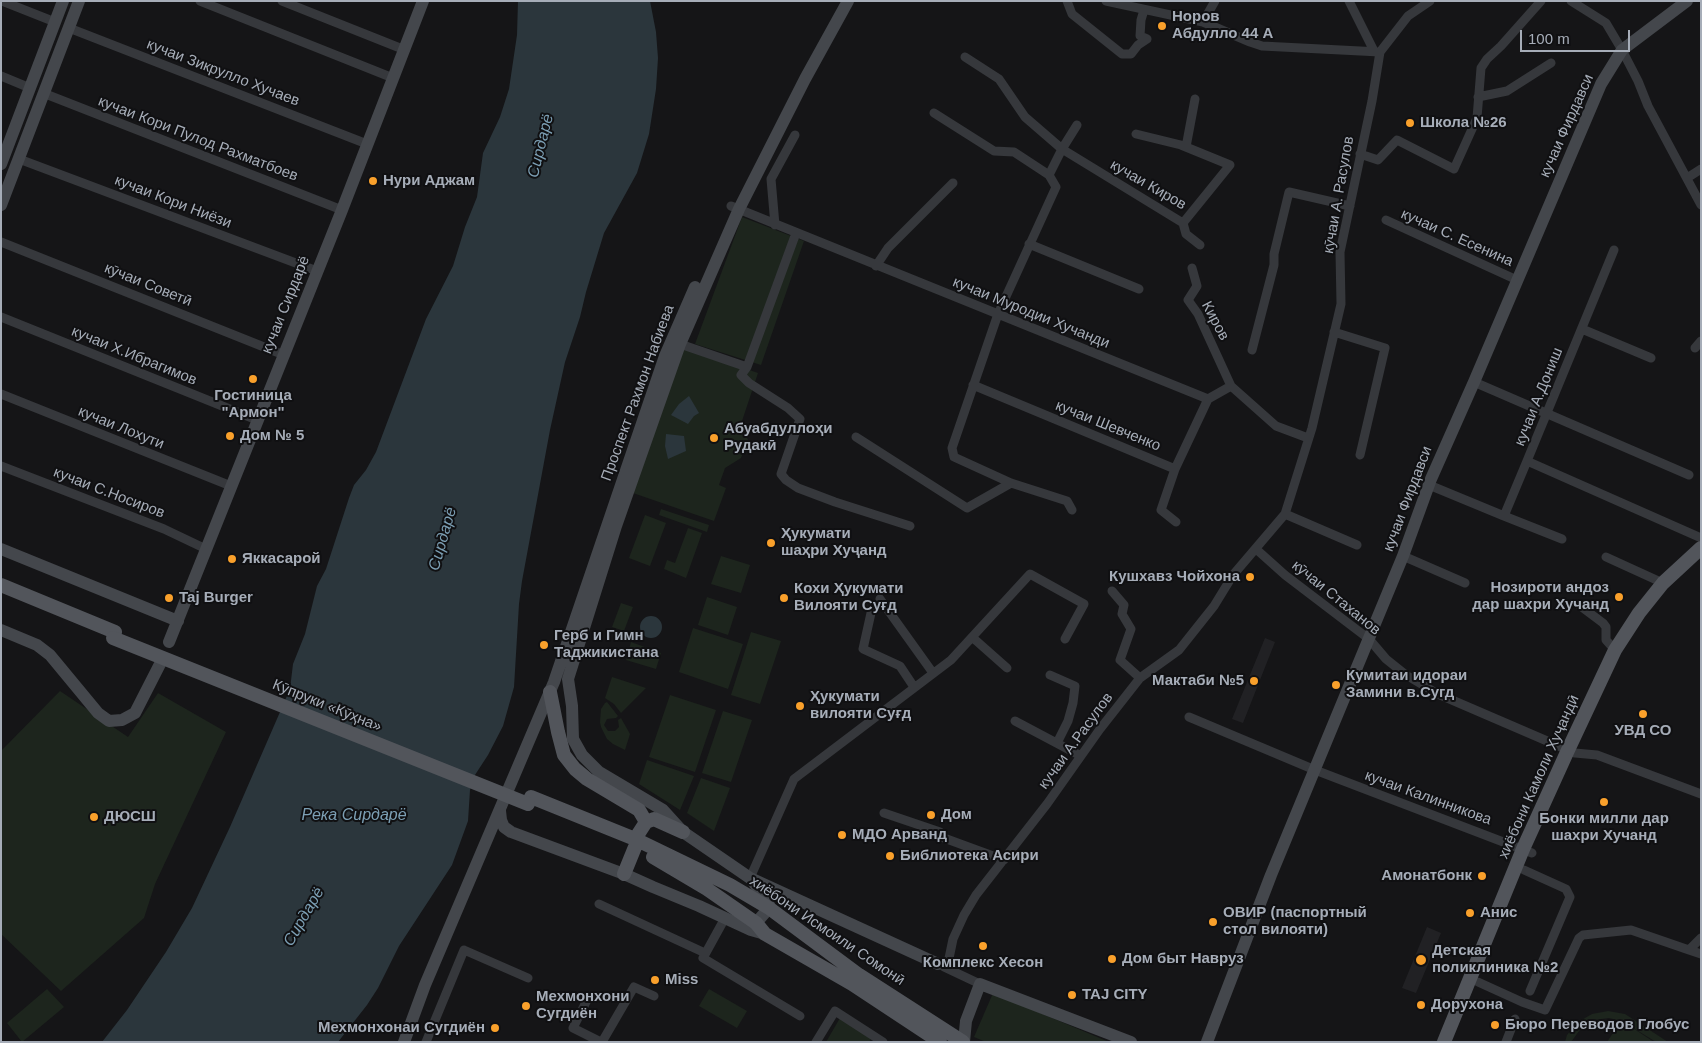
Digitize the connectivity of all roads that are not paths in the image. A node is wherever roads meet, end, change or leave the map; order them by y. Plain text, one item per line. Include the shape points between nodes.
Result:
1 (2, 1) edge
2 (63, 1) edge
3 (79, 1) edge
4 (200, 1) edge
5 (282, 1) edge
6 (423, 1) edge
7 (842, 1) edge
8 (848, 1) edge
9 (1067, 1) edge
10 (1106, 1) edge
11 (1215, 1) edge
12 (1349, 1) edge
13 (1430, 1) edge
14 (1541, 1) edge
15 (1571, 1) edge
16 (1688, 1) edge
17 (1144, 10) junction
18 (55, 22) junction
19 (1203, 22) junction
20 (69, 28) junction
21 (404, 50) junction
22 (1622, 50) junction
23 (1377, 52) junction
24 (965, 57) dead end
25 (1551, 63) dead end
26 (1, 76) edge
27 (393, 78) junction
28 (30, 88) junction
29 (43, 93) junction
30 (1478, 97) junction
31 (1195, 99) dead end
32 (934, 113) dead end
33 (1077, 125) dead end
34 (1136, 134) dead end
35 (795, 135) dead end
36 (367, 144) junction
37 (1186, 147) junction
38 (1062, 150) junction
39 (1360, 154) junction
40 (3, 156) edge
41 (19, 159) junction
42 (1701, 169) edge
43 (1049, 175) junction
44 (1687, 178) junction
45 (953, 183) dead end
46 (1, 205) edge
47 (1701, 205) edge
48 (1350, 206) junction
49 (735, 208) junction
50 (342, 210) junction
51 (1386, 220) dead end
52 (1183, 223) junction
53 (775, 225) junction
54 (796, 233) junction
55 (1, 242) edge
56 (1030, 244) junction
57 (1200, 245) dead end
58 (1614, 250) dead end
59 (876, 266) junction
60 (1192, 268) dead end
61 (317, 271) junction
62 (1518, 280) junction
63 (1139, 289) dead end
64 (998, 314) junction
65 (1, 317) edge
66 (1582, 329) junction
67 (1334, 332) junction
68 (680, 344) junction
69 (1252, 350) dead end
70 (284, 355) junction
71 (1650, 358) dead end
72 (747, 367) junction
73 (1474, 382) junction
74 (973, 386) junction
75 (1231, 386) junction
76 (1, 394) edge
77 (1208, 399) junction
78 (1546, 415) junction
79 (257, 420) junction
80 (856, 437) dead end
81 (1308, 438) junction
82 (1360, 455) dead end
83 (1527, 461) junction
84 (1, 466) edge
85 (1175, 469) junction
86 (1689, 475) dead end
87 (1011, 482) junction
88 (1429, 485) junction
89 (231, 486) junction
90 (1072, 510) dead end
91 (1285, 514) junction
92 (1504, 516) junction
93 (1176, 522) dead end
94 (910, 526) dead end
95 (1701, 538) edge
96 (1562, 539) dead end
97 (1357, 545) dead end
98 (1701, 548) edge
99 (1, 549) edge
100 (206, 549) junction
101 (1256, 549) junction
102 (1403, 556) junction
103 (1701, 556) edge
104 (1606, 557) dead end
105 (1465, 583) dead end
106 (1663, 583) junction
107 (1, 585) edge
108 (1112, 591) dead end
109 (1, 592) edge
110 (880, 599) dead end
111 (1580, 605) dead end
112 (871, 613) dead end
113 (178, 621) junction
114 (1, 630) edge
115 (114, 635) junction
116 (972, 637) junction
117 (1065, 639) dead end
118 (1369, 639) junction
119 (169, 642) dead end
120 (1615, 650) junction
121 (160, 664) dead end
122 (1007, 668) dead end
123 (933, 673) junction
124 (1050, 675) dead end
125 (1140, 678) junction
126 (914, 687) junction
127 (550, 692) junction
128 (570, 698) junction
129 (1189, 717) dead end
130 (1015, 721) dead end
131 (1057, 743) junction
132 (1571, 751) junction
133 (1081, 756) junction
134 (1315, 770) junction
135 (1701, 794) edge
136 (500, 811) junction
137 (884, 813) dead end
138 (646, 822) junction
139 (511, 832) junction
140 (683, 832) junction
141 (636, 843) junction
142 (1528, 851) junction
143 (481, 856) junction
144 (1004, 860) junction
145 (1524, 870) junction
146 (624, 874) junction
147 (750, 878) junction
148 (599, 904) dead end
149 (769, 908) junction
150 (725, 918) junction
151 (756, 923) junction
152 (766, 934) junction
153 (1701, 938) edge
154 (1689, 950) junction
155 (705, 953) junction
156 (1701, 954) edge
157 (943, 966) junction
158 (528, 978) dead end
159 (1478, 982) junction
160 (980, 984) junction
161 (1530, 992) dead end
162 (589, 996) dead end
163 (654, 996) dead end
164 (800, 1016) dead end
165 (1515, 1019) dead end
166 (407, 1041) edge
167 (937, 1041) edge
168 (426, 1042) edge
169 (601, 1042) edge
170 (816, 1042) edge
171 (884, 1042) edge
172 (964, 1042) edge
173 (1132, 1042) edge
174 (1207, 1042) edge
175 (1444, 1042) edge
176 (1454, 1042) edge
177 (1506, 1042) edge

1 - 18 street
2 - 18 main road
3 - 20 main road
4 - 27 street
5 - 21 street
6 - 21 main road, кучаи Сирдарё
7 - 49 main road, Проспект Рахмон Набиева
8 - 49 main road, Проспект Рахмон Набиева
9 - 17 street via 1072,14 1122,54 1131,54 1138,44 1147,39 1140,36
10 - 17 street
11 - 19 street
12 - 23 street
13 - 23 street, кӯчаи А. Расулов via 1408,16
14 - 30 street via 1480,68
15 - 22 street via 1606,23
16 - 22 main road, кучаи Фирдавси
17 - 19 street
18 - 28 main road
19 - 23 street via 1262,46
20 - 29 main road
20 - 36 street, кучаи Зикрулло Хучаев
21 - 27 main road, кучаи Сирдарё
22 - 44 street
22 - 62 main road, кучаи Фирдавси via 1601,84
23 - 39 street, кӯчаи А. Расулов
24 - 38 street, кучаи Киров via 999,79 1025,117
25 - 30 street via 1507,91
26 - 28 street
27 - 36 main road, кучаи Сирдарё
28 - 40 main road
29 - 41 main road
29 - 50 street, кучаи Кори Пулод Рахматбоев
30 - 39 street via 1477,118 1454,169 1397,140 1378,160
31 - 37 street
32 - 43 street via 994,151 1014,152
33 - 38 street
34 - 37 street
35 - 53 street via 771,179
36 - 50 main road, кучаи Сирдарё
37 - 52 street, кучаи Киров via 1230,165
38 - 43 street
38 - 52 street, кучаи Киров
39 - 48 street, кӯчаи А. Расулов
41 - 46 main road
41 - 61 street, кучаи Кори Ниёзи
42 - 44 street
43 - 56 street via 1056,188
44 - 47 street
45 - 59 street via 888,248
48 - 67 street, кӯчаи А. Расулов via 1340,252 1340,304
48 - 69 street via 1289,192
49 - 53 street, кучаи Муродии Хучанди
49 - 68 main road, Проспект Рахмон Набиева
49 - 127 main road, Проспект Рахмон Набиева via 665,356
50 - 61 main road, кучаи Сирдарё
51 - 62 street, кучаи С. Есенина
52 - 57 street via 1186,234
53 - 54 street, кучаи Муродии Хучанди
54 - 59 street, кучаи Муродии Хучанди
54 - 72 street
55 - 70 street, кӯчаи Советӣ
56 - 63 street
56 - 64 street
58 - 66 street, кучаи А.Дониш
59 - 64 street, кучаи Муродии Хучанди
60 - 75 street, Киров via 1196,286 1188,300 1198,314
61 - 70 main road, кучаи Сирдарё
62 - 73 main road, кучаи Фирдавси
64 - 74 street
64 - 77 street, кучаи Муродии Хучанди
65 - 79 street, кучаи Х.Ибрагимов
66 - 71 street
66 - 78 street, кучаи А.Дониш
67 - 81 street, кӯчаи А. Расулов
67 - 82 street via 1385,348
68 - 72 street
68 - 128 main road, Проспект Рахмон Набиева via 616,526 568,679
70 - 79 main road, кучаи Сирдарё
72 - 94 street via 741,375 749,384 800,419 781,474 786,480 835,502
73 - 78 street
73 - 88 main road, кучаи Фирдавси
74 - 85 street, кучаи Шевченко
74 - 87 street via 952,448 954,456
75 - 77 street
75 - 81 street via 1276,426
76 - 89 street, кучаи Лохути
77 - 85 street
78 - 83 street, кучаи А.Дониш
78 - 86 street
79 - 89 main road, кучаи Сирдарё
80 - 87 street via 967,508
81 - 91 street, кӯчаи А. Расулов
83 - 92 street
83 - 95 street, кучаи А.Дониш
84 - 100 street, кучаи С.Носиров via 164,529
85 - 93 street via 1161,510
87 - 90 street via 1066,501
88 - 92 street
88 - 102 main road, кучаи Фирдавси
89 - 100 main road, кучаи Сирдарё
91 - 97 street
91 - 101 street, кӯчаи А. Расулов
92 - 96 street
98 - 106 main road, хиёбони Камоли Хуҷандӣ
99 - 113 main road
100 - 113 main road, кучаи Сирдарё
101 - 118 street, кӯчаи Стаханов
101 - 125 street, кучаи А.Расулов via 1233,575 1214,606 1179,650
102 - 105 street
102 - 118 main road, кучаи Фирдавси
103 - 132 main road, хиёбони Камоли Хуҷандӣ via 1668,585 1646,612 1620,654
104 - 106 street
106 - 120 main road, хиёбони Камоли Хуҷандӣ
107 - 115 main road
108 - 125 street via 1124,605 1122,614 1131,629 1120,660
109 - 115 main road
110 - 123 street
111 - 120 street via 1603,623 1606,640
112 - 126 street via 863,649 900,666
113 - 119 main road, кучаи Сирдарё
114 - 121 main road via 37,645 50,655 98,713 109,721 122,720 135,713
115 - 141 main road, Кӯпруки «Кӯҳна», bridge
116 - 117 street via 1030,574 1084,604
116 - 122 street
116 - 123 street via 952,660
118 - 132 street, кӯчаи Стаханов via 1386,660 1438,694
118 - 134 main road, кучаи Фирдавси
120 - 132 main road, хиёбони Камоли Хуҷандӣ
123 - 126 street
124 - 131 street via 1075,686 1074,703
125 - 133 street, кучаи А.Расулов
126 - 147 street via 794,779
127 - 128 main road
127 - 136 main road, Проспект Рахмон Набиева
127 - 138 main road via 564,755 574,769 639,810
128 - 140 main road, Проспект Рахмон Набиева via 573,739 582,755 599,772 666,812
129 - 134 street, кучаи Калинникова
130 - 131 street
131 - 133 street
132 - 135 street, кӯчаи Стаханов via 1597,755
132 - 142 main road, хиёбони Камоли Хуҷандӣ
133 - 144 street, кучаи А.Расулов
134 - 142 street, кучаи Калинникова
134 - 174 main road, кучаи Фирдавси
136 - 139 main road via 500,820
136 - 143 main road, Проспект Рахмон Набиева
137 - 144 street via 940,832 944,838
138 - 140 main road via 657,819
138 - 141 main road
139 - 143 main road
139 - 146 main road
140 - 147 main road, Проспект Рахмон Набиева
141 - 146 main road
141 - 149 main road, хиёбони Исмоили Сомонӣ via 730,885
141 - 151 main road
142 - 145 main road, хиёбони Камоли Хуҷандӣ
142 - 175 main road, хиёбони Камоли Хуҷандӣ
143 - 166 main road, Проспект Рахмон Набиева via 425,985
144 - 157 street, кучаи А.Расулов via 964,915
145 - 159 main road, хиёбони Камоли Хуҷандӣ
145 - 161 street via 1566,889 1570,897
146 - 150 main road
147 - 149 main road via 769,902
147 - 157 main road
148 - 155 street
149 - 151 main road
149 - 172 main road, хиёбони Исмоили Сомонӣ via 859,975
150 - 152 main road
150 - 155 street
151 - 152 main road
152 - 167 main road via 852,984
153 - 154 street
154 - 156 street
154 - 159 street via 1631,930 1583,935 1546,1010
155 - 164 street via 703,958
157 - 160 street
158 - 168 street via 464,950
159 - 176 main road, хиёбони Камоли Хуҷандӣ
160 - 172 main road via 966,1021
160 - 173 main road
162 - 169 street via 573,1028
163 - 169 street via 634,987
165 - 177 street
170 - 171 street via 836,1011

